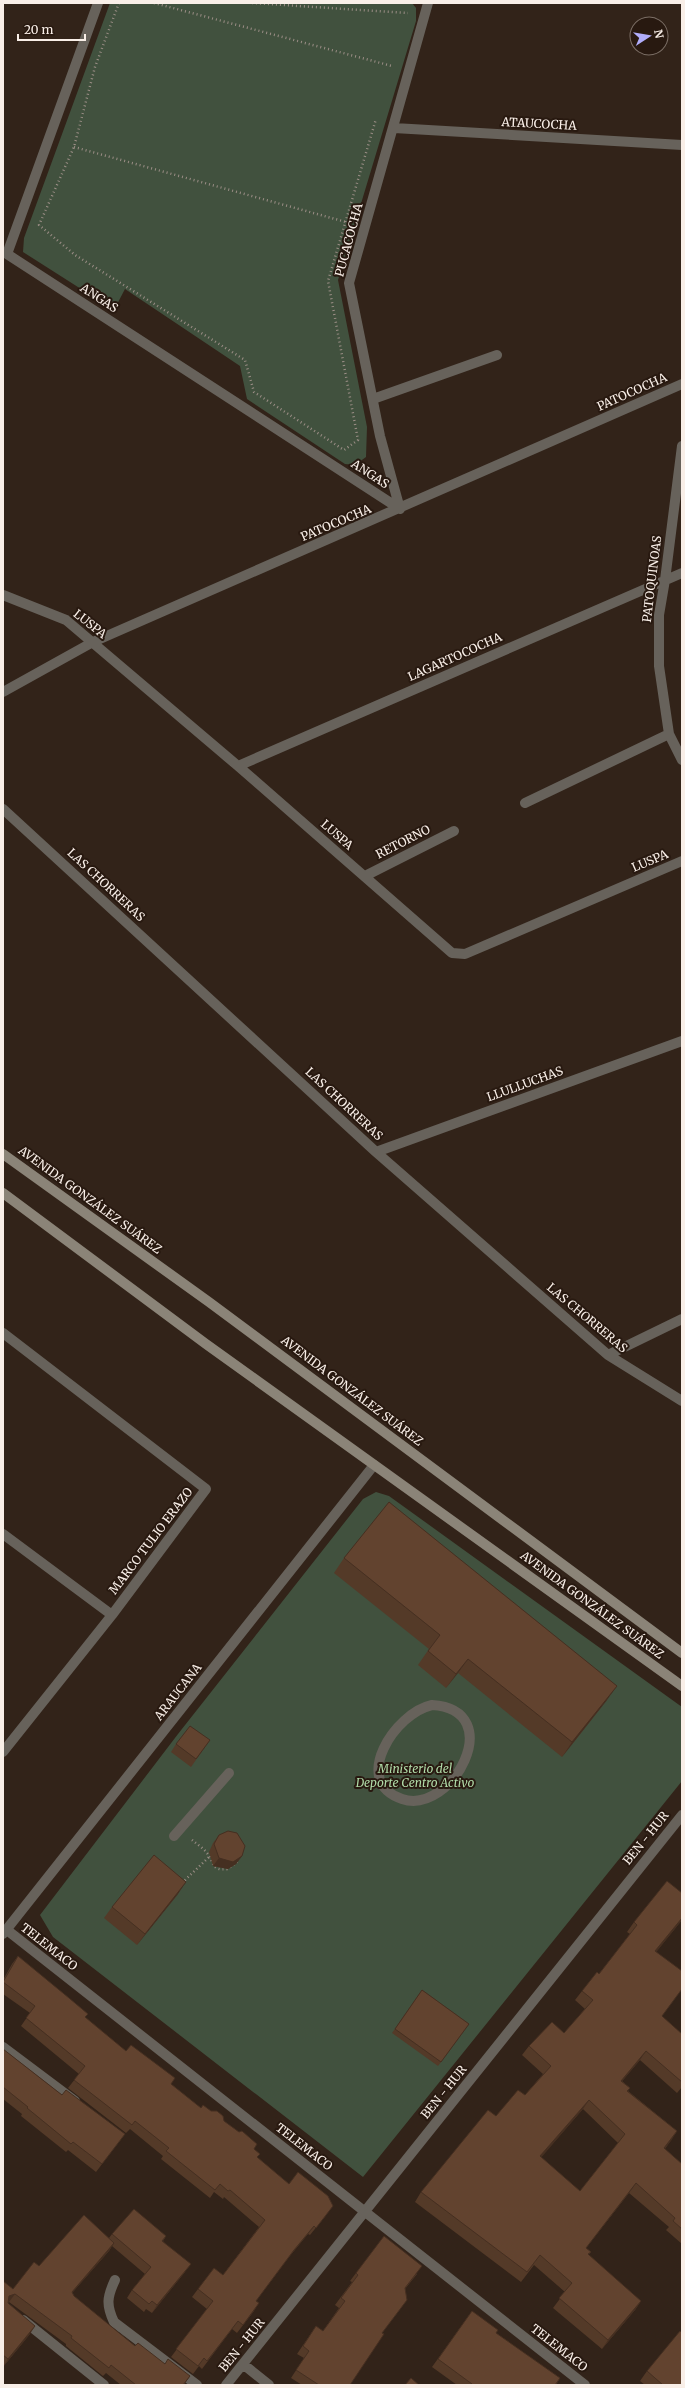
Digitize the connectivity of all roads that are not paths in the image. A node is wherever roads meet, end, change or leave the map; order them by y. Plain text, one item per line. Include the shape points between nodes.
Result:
1 (98, 3) edge
2 (428, 3) edge
3 (394, 128) junction
4 (682, 145) edge
5 (497, 355) dead end
6 (682, 384) edge
7 (373, 399) junction
8 (682, 446) edge
9 (400, 509) junction
10 (682, 573) edge
11 (666, 580) junction
12 (3, 595) edge
13 (93, 642) junction
14 (3, 692) edge
15 (669, 734) junction
16 (678, 744) edge
17 (682, 760) edge
18 (238, 766) junction
19 (525, 803) dead end
20 (3, 809) edge
21 (454, 831) dead end
22 (682, 861) edge
23 (365, 876) junction
24 (682, 1041) edge
25 (376, 1152) junction
26 (3, 1154) edge
27 (3, 1193) edge
28 (682, 1319) edge
29 (3, 1333) edge
30 (608, 1355) junction
31 (682, 1401) edge
32 (374, 1465) junction
33 (3, 1534) edge
34 (112, 1615) junction
35 (682, 1653) edge
36 (682, 1686) edge
37 (3, 1735) edge
38 (391, 1737) joint
39 (12, 1742) junction
40 (3, 1752) edge
41 (229, 1773) dead end
42 (682, 1814) edge
43 (174, 1836) dead end
44 (5, 1932) edge
45 (3, 2046) edge
46 (83, 2107) edge
47 (365, 2212) junction
48 (115, 2280) dead end
49 (14, 2313) edge
50 (243, 2364) junction
51 (104, 2385) edge
52 (197, 2385) edge
53 (226, 2385) edge
54 (269, 2385) edge
55 (584, 2385) edge

1 - 9 street, ANGAS via 7,254
2 - 3 street, PUCACOCHA
3 - 4 street, ATAUCOCHA
3 - 7 street, PUCACOCHA via 349,283
5 - 7 street
6 - 9 street, PATOCOCHA
7 - 9 street, PUCACOCHA
8 - 11 street, PATOQUINOAS
9 - 13 street, PATOCOCHA
10 - 11 street, LAGARTOCOCHA
11 - 15 street, PATOQUINOAS via 659,615 659,666
11 - 18 street, LAGARTOCOCHA
12 - 13 street, LUSPA via 66,620
13 - 14 street, PATOCOCHA
13 - 18 street, LUSPA
15 - 16 street, PATOQUINOAS
15 - 19 street
16 - 17 street, PATOQUINOAS
18 - 23 street, LUSPA
20 - 25 street, LAS CHORRERAS
21 - 23 street, RETORNO
22 - 23 street, LUSPA via 465,954 452,953
24 - 25 street, LLULLUCHAS
25 - 30 street, LAS CHORRERAS
26 - 35 main road, AVENIDA GONZÁLEZ SUÁREZ via 240,1324
27 - 32 main road, AVENIDA GONZÁLEZ SUÁREZ
28 - 30 street
29 - 34 street, MARCO TULIO ERAZO via 206,1490
30 - 31 street, LAS CHORRERAS
32 - 36 main road, AVENIDA GONZÁLEZ SUÁREZ
32 - 44 street, ARAUCANA
33 - 34 street
34 - 39 street, MARCO TULIO ERAZO
37 - 39 street
38 - 38 street via 379,1756 380,1778 397,1798 408,1801 421,1801 433,1797 442,1789 462,1765 471,1742 463,1718 454,1710 432,1705 416,1710
39 - 40 street, MARCO TULIO ERAZO
41 - 43 street
42 - 47 street, BEN - HUR
44 - 47 street, TELEMACO
45 - 46 street
47 - 50 street, BEN - HUR
47 - 55 street, TELEMACO
48 - 52 street via 107,2296 108,2309 114,2322
49 - 51 street
50 - 53 street, BEN - HUR
50 - 54 street

